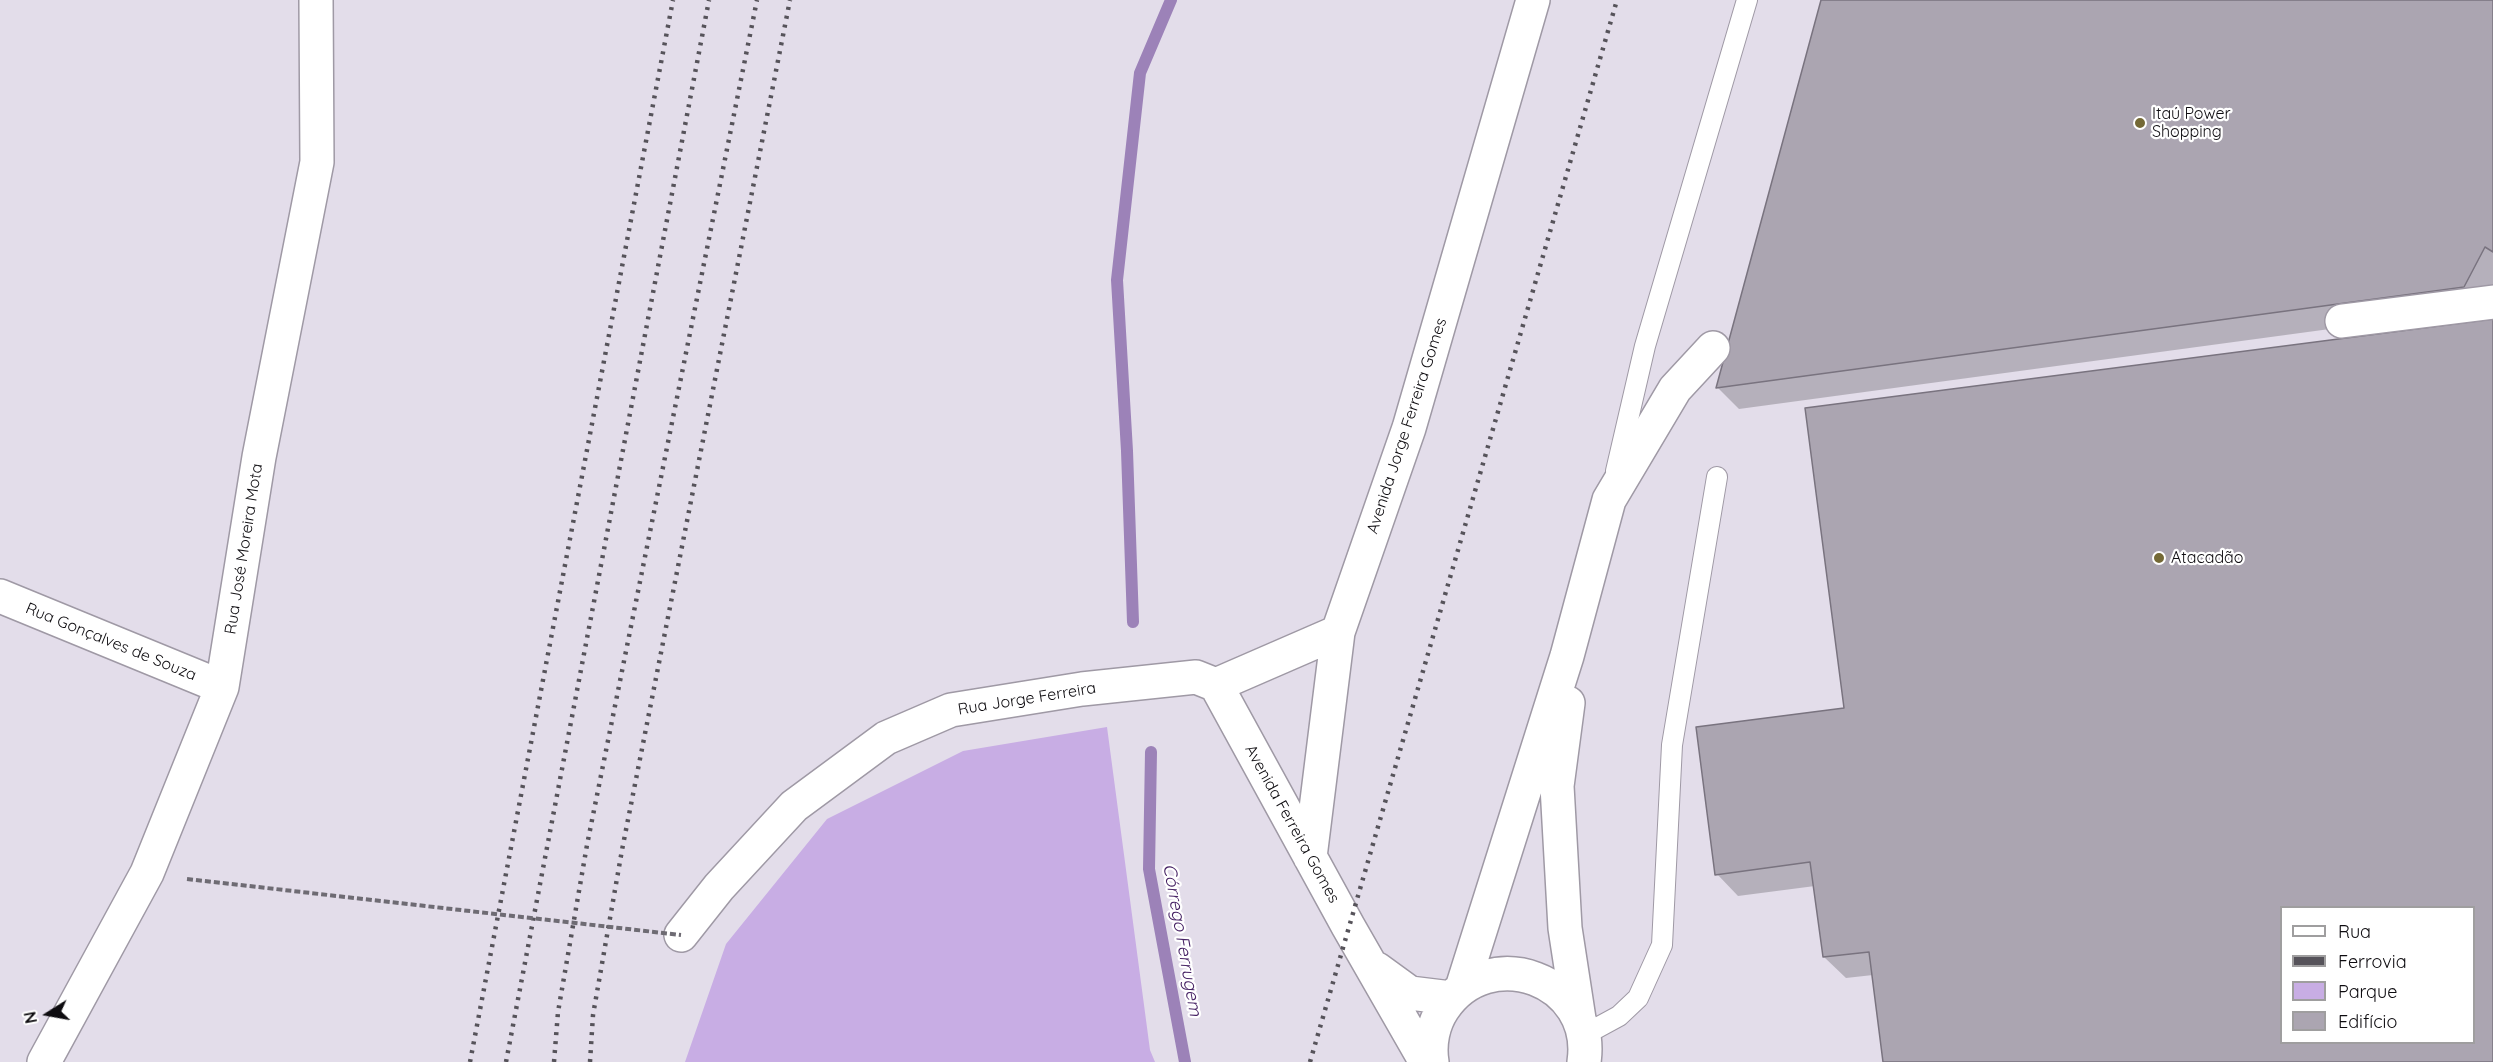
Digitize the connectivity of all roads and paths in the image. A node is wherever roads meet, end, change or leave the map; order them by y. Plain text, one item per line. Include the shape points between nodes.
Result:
1 (315, 0) edge
2 (1533, 0) edge
3 (1747, 0) edge
4 (2493, 302) edge
5 (2342, 321) dead end
6 (1713, 348) dead end
7 (1717, 477) dead end
8 (1609, 500) junction
9 (0, 596) edge
10 (1338, 632) junction
11 (1567, 656) junction
12 (1216, 685) junction
13 (222, 687) junction
14 (1310, 857) junction
15 (187, 879) dead end
16 (681, 935) joint
17 (1368, 963) junction
18 (1456, 993) junction
19 (1582, 1039) edge
20 (44, 1062) edge
21 (1426, 1062) edge
22 (1432, 1062) edge

1 - 13 street, Rua José Moreira Mota via 317,162 260,458
2 - 10 street, Avenida Jorge Ferreira Gomes via 1409,428
3 - 8 lane via 1645,346
4 - 5 street
6 - 8 street via 1675,389
7 - 19 lane via 1672,745 1662,945 1638,998 1620,1016
8 - 11 street
9 - 13 street, Rua Gonçalves de Souza
10 - 12 street
10 - 14 street, Avenida Jorge Ferreira Gomes
11 - 18 street
11 - 19 street via 1569,697 1557,786 1565,928
12 - 14 street, Avenida Ferreira Gomes
12 - 16 street, Rua Jorge Ferreira via 1196,677 1082,689 962,708 886,738 794,806
13 - 20 street, Rua José Moreira Mota via 147,873
14 - 17 street, Avenida Ferreira Gomes
15 - 16 path, bridge
17 - 18 street, Avenida Ferreira Gomes via 1410,993
17 - 21 street, Avenida Ferreira Gomes
18 - 19 street via 1482,977 1528,975 1566,1000
18 - 22 street via 1438,1017 1432,1037

